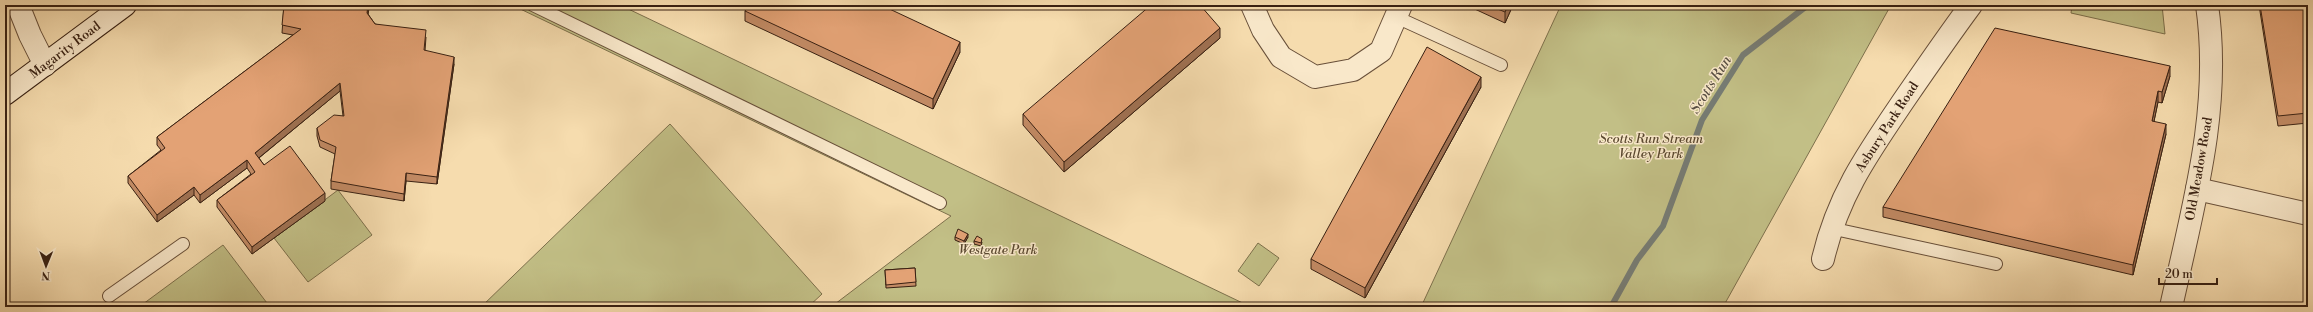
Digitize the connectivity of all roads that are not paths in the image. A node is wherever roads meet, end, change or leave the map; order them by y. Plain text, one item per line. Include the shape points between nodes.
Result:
1 (18, 5) edge
2 (126, 5) edge
3 (533, 5) edge
4 (1252, 5) edge
5 (1971, 5) edge
6 (2207, 5) edge
7 (1398, 11) edge
8 (45, 65) junction
9 (1501, 65) dead end
10 (5, 94) edge
11 (2197, 190) junction
12 (940, 203) dead end
13 (2308, 214) edge
14 (1830, 228) junction
15 (183, 244) dead end
16 (1823, 259) dead end
17 (1996, 264) dead end
18 (110, 296) dead end
19 (2171, 307) edge

1 - 8 street
2 - 8 street, Magarity Road
3 - 12 lane
4 - 7 street via 1263,30 1281,57 1315,77 1353,70 1381,51
5 - 14 street, Asbury Park Road via 1877,141 1846,191
6 - 11 street, Old Meadow Road via 2211,92 2205,152
7 - 9 lane
8 - 10 street, Magarity Road
11 - 13 street
11 - 19 street, Old Meadow Road
14 - 16 street, Asbury Park Road
14 - 17 lane
15 - 18 lane

